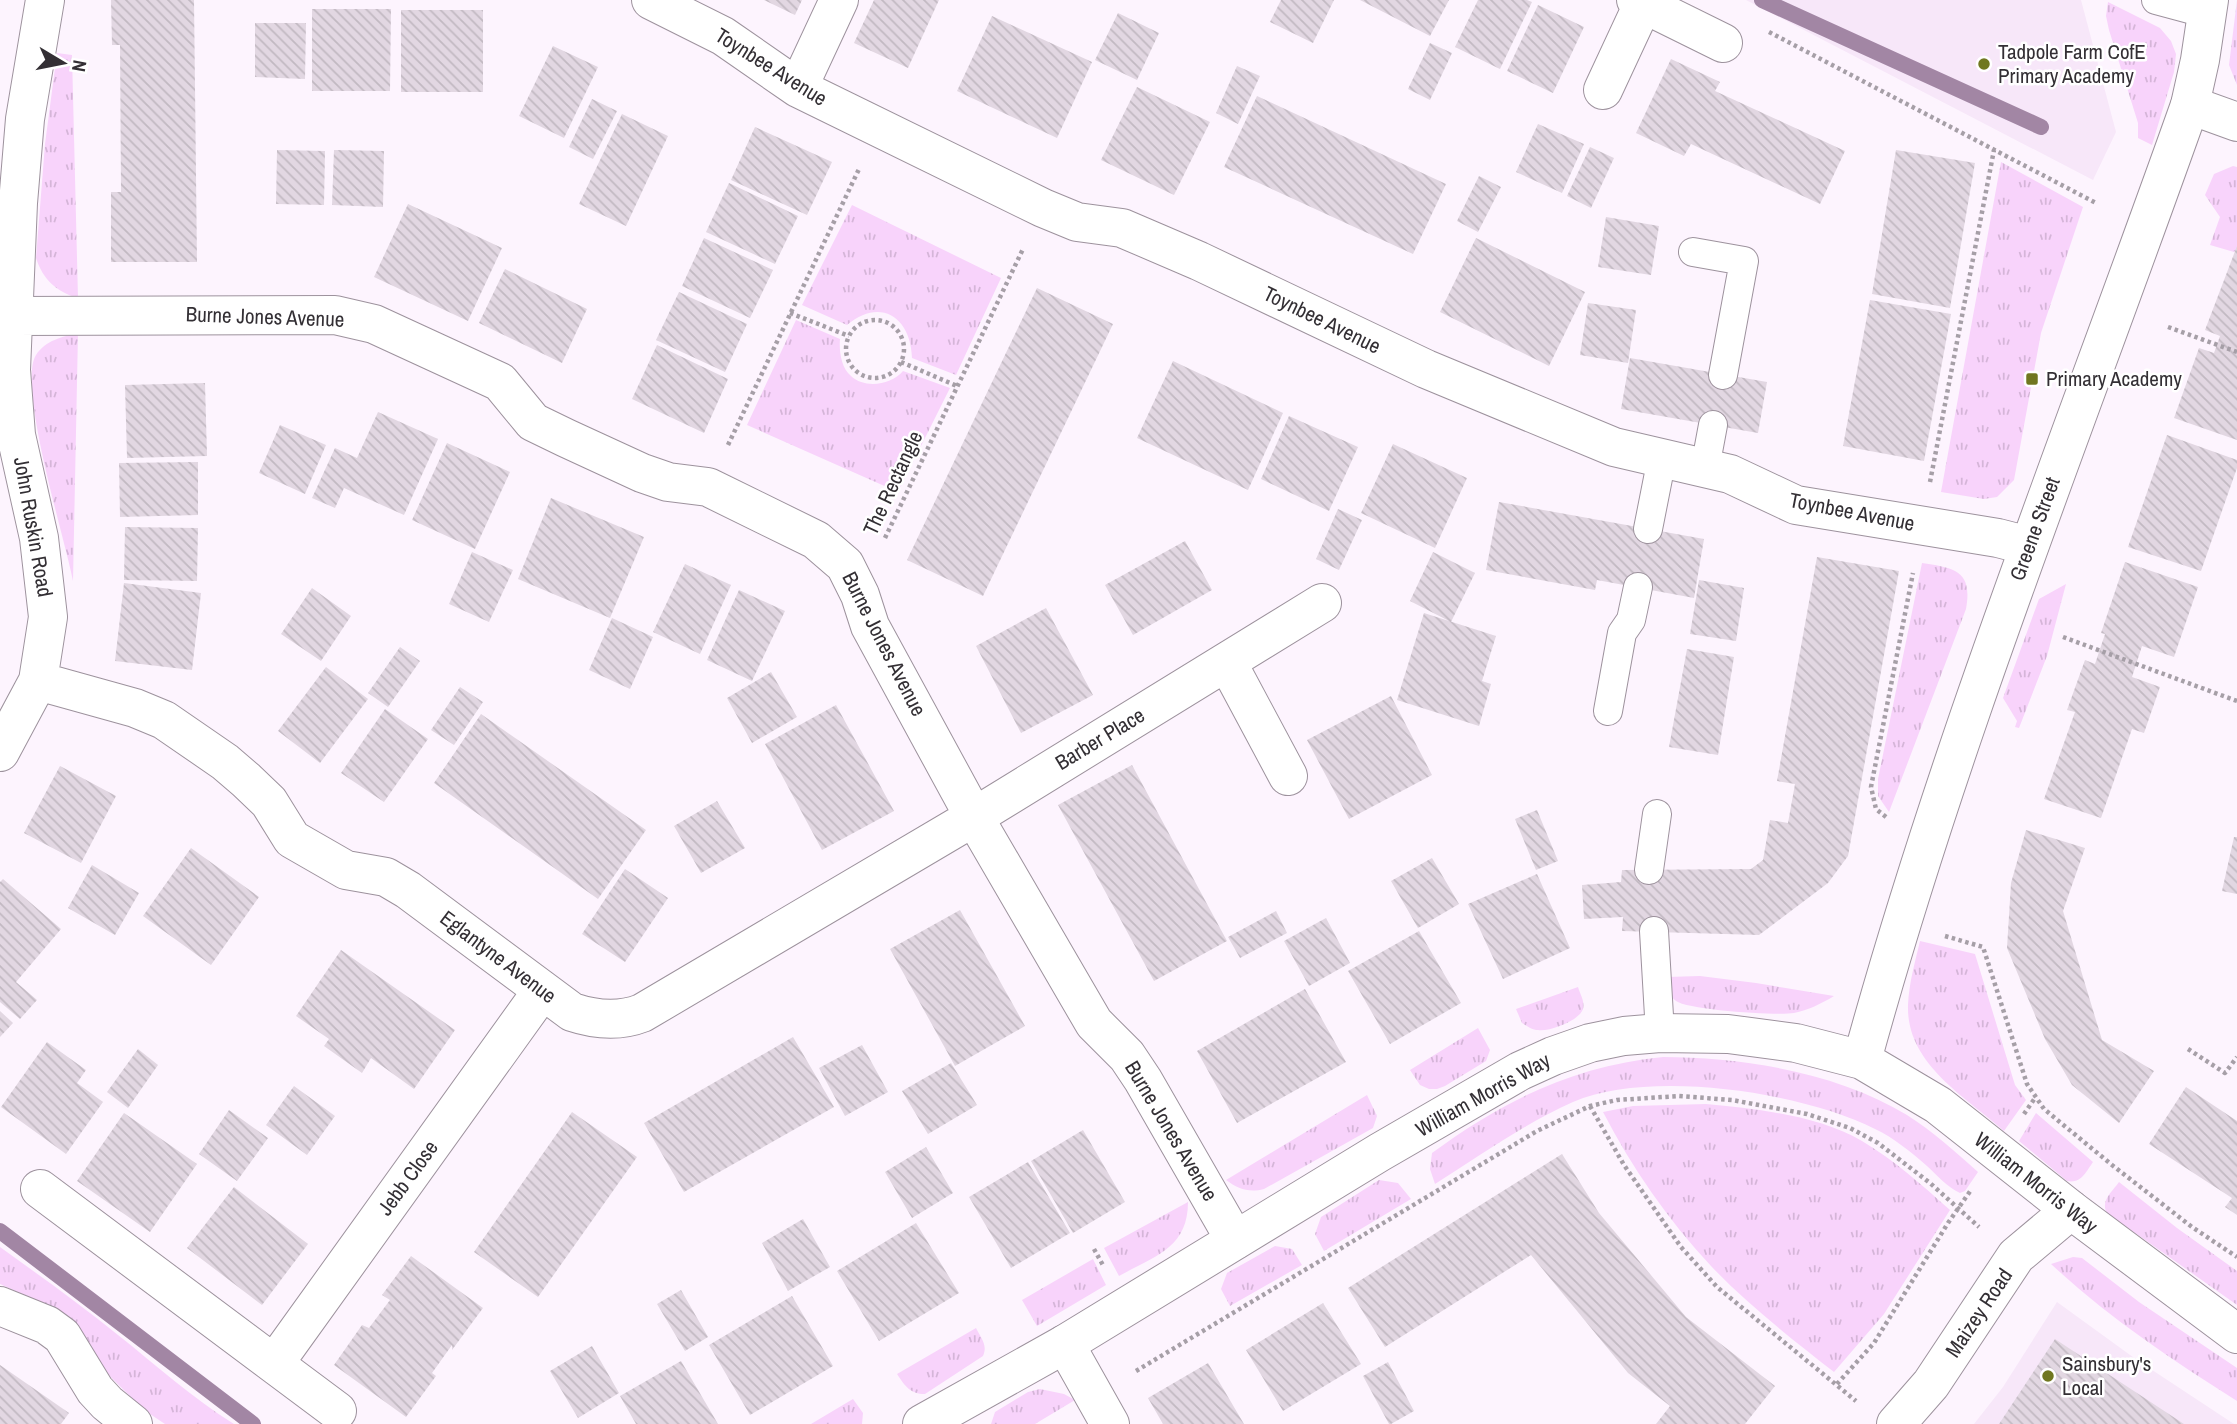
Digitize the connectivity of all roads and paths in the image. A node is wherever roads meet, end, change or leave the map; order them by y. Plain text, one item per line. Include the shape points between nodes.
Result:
1 (45, 0) edge
2 (651, 0) edge
3 (839, 0) edge
4 (2156, 0) edge
5 (1640, 2) edge
6 (2208, 7) edge
7 (1723, 43) joint
8 (798, 88) junction
9 (1603, 90) dead end
10 (2190, 105) junction
11 (2237, 122) edge
12 (878, 128) junction
13 (2096, 203) dead end
14 (1043, 208) junction
15 (1693, 252) dead end
16 (790, 313) junction
17 (12, 316) junction
18 (2168, 327) dead end
19 (849, 336) junction
20 (2237, 352) edge
21 (901, 362) junction
22 (6, 370) edge
23 (1723, 375) dead end
24 (957, 386) junction
25 (1713, 425) dead end
26 (1662, 458) junction
27 (1705, 468) junction
28 (708, 487) junction
29 (1648, 529) dead end
30 (2029, 546) junction
31 (1638, 587) dead end
32 (860, 596) junction
33 (1322, 603) dead end
34 (2063, 637) dead end
35 (1227, 662) junction
36 (38, 681) junction
37 (2237, 701) edge
38 (1608, 711) dead end
39 (0, 752) edge
40 (1288, 776) dead end
41 (1657, 814) dead end
42 (974, 817) junction
43 (1649, 870) dead end
44 (1654, 931) dead end
45 (1983, 947) dead end
46 (542, 991) junction
47 (1660, 1033) junction
48 (2188, 1049) dead end
49 (2237, 1057) edge
50 (1862, 1060) junction
51 (1590, 1106) junction
52 (1997, 1153) junction
53 (40, 1189) dead end
54 (1959, 1208) junction
55 (2071, 1210) junction
56 (1236, 1240) junction
57 (2016, 1256) junction
58 (2237, 1257) edge
59 (0, 1306) edge
60 (2237, 1334) edge
61 (1065, 1344) junction
62 (274, 1364) junction
63 (1837, 1384) junction
64 (1102, 1410) edge
65 (337, 1411) dead end
66 (1881, 1416) edge
67 (132, 1424) edge
68 (922, 1424) edge

1 - 17 street, John Ruskin Road via 25,119
2 - 8 street, Toynbee Avenue via 723,36
3 - 8 street
4 - 6 lane
5 - 7 street
5 - 9 street
6 - 10 street, Greene Street
7 - 13 path via 1737,15
8 - 12 street, Toynbee Avenue
10 - 11 street
10 - 30 street, Greene Street
12 - 14 street, Toynbee Avenue
12 - 16 path
14 - 24 path, The Rectangle
14 - 26 street, Toynbee Avenue via 1077,222 1122,228 1426,369 1614,447
15 - 23 lane via 1744,261
16 - 19 path
16 - 28 path
17 - 22 street, John Ruskin Road
17 - 28 street, Burne Jones Avenue via 335,315 374,324 500,382 533,422 642,473 667,482
18 - 20 path
19 - 21 path via 861,323 888,323 904,345
19 - 21 path via 850,365 866,377 886,376
21 - 24 path
22 - 36 street, John Ruskin Road via 39,538 48,617
24 - 32 path, The Rectangle
25 - 27 lane
26 - 27 street, Toynbee Avenue
26 - 29 lane
27 - 30 street, Toynbee Avenue via 1730,474 1796,505
28 - 32 street, Burne Jones Avenue via 816,540 845,565
30 - 50 street, Greene Street via 1904,911
31 - 38 lane via 1631,620 1622,633
32 - 42 street, Burne Jones Avenue via 870,626
33 - 35 street, Barber Place
34 - 37 path
35 - 40 street
35 - 42 street, Barber Place
36 - 39 street, John Ruskin Road
36 - 46 street, Eglantyne Avenue via 164,720 246,780 269,802 292,839 346,870 386,877 408,890
41 - 43 lane
42 - 46 street, Eglantyne Avenue via 635,1016 589,1017 572,1012
42 - 56 street, Burne Jones Avenue via 1094,1023 1127,1056 1143,1080
44 - 47 lane
45 - 58 path via 2027,1084 2044,1109 2192,1227
46 - 62 street, Jebb Close
47 - 50 street, William Morris Way via 1728,1034 1796,1043
47 - 56 street, William Morris Way via 1590,1044 1520,1071
48 - 49 path via 2225,1073
50 - 52 street, William Morris Way via 1938,1105
51 - 54 path via 1679,1096 1807,1114 1878,1143
51 - 63 path via 1681,1247 1717,1287
51 - 64 path via 1425,1196
52 - 54 path
52 - 55 street, William Morris Way
53 - 62 street
54 - 57 path
54 - 63 path via 1874,1343
55 - 57 street, Maizey Road
55 - 60 street, William Morris Way
56 - 61 street, William Morris Way
57 - 66 street, Maizey Road via 1931,1384
59 - 67 street via 62,1336 95,1390
61 - 64 street
61 - 68 street, William Morris Way
62 - 65 street
63 - 66 path

